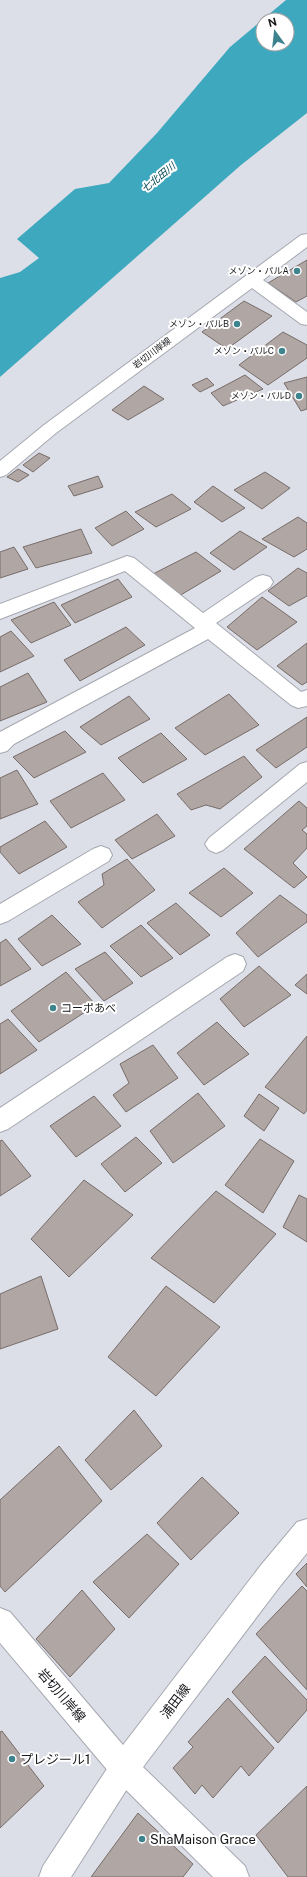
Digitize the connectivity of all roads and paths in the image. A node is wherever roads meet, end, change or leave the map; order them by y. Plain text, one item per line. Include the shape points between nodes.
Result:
1 (307, 239) edge
2 (252, 280) junction
3 (307, 320) edge
4 (0, 471) edge
5 (262, 582) dead end
6 (0, 612) edge
7 (206, 626) junction
8 (307, 698) edge
9 (0, 744) edge
10 (307, 770) edge
11 (216, 844) dead end
12 (101, 855) dead end
13 (0, 915) edge
14 (235, 964) dead end
15 (0, 1121) edge
16 (307, 1532) edge
17 (0, 1622) edge
18 (124, 1768) junction
19 (54, 1877) edge
20 (234, 1877) edge

1 - 2 street, 岩切川岸線
2 - 3 street
2 - 4 street, 岩切川岸線 via 50,429
5 - 7 street
6 - 7 street via 126,563
7 - 8 street via 298,700
7 - 9 street
10 - 11 street
12 - 13 street
14 - 15 street
16 - 18 street, 浦田線 via 271,1575
17 - 18 street, 岩切川岸線
18 - 19 street, 浦田線
18 - 20 street, 岩切川岸線

